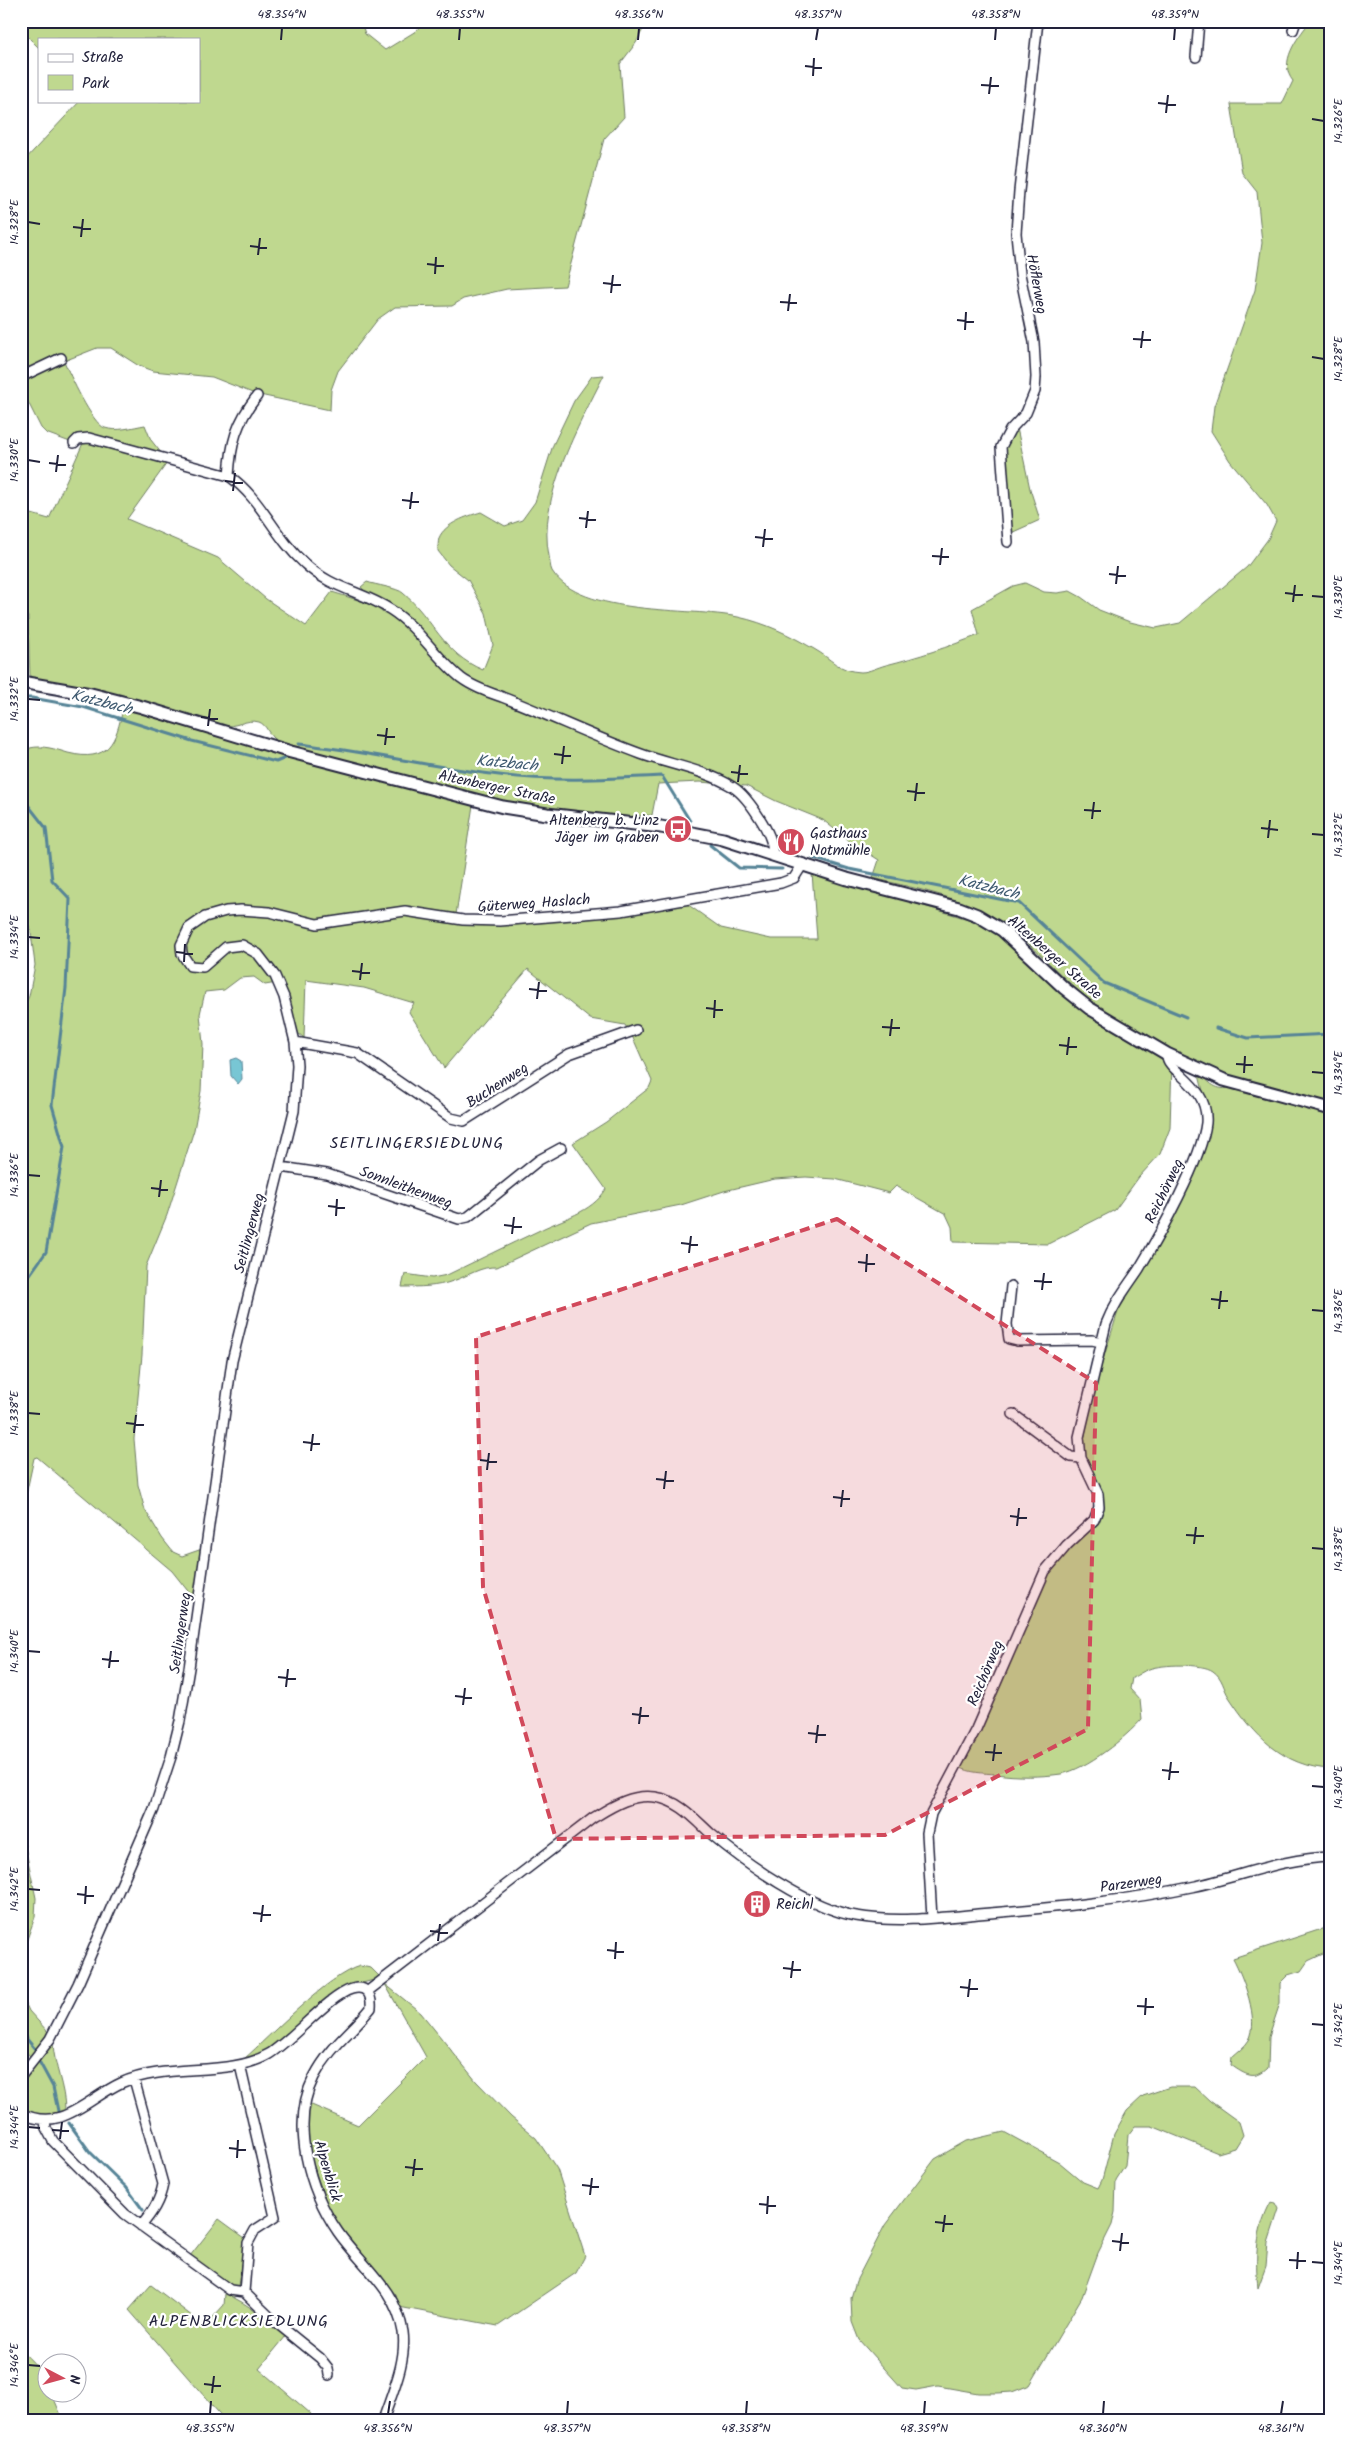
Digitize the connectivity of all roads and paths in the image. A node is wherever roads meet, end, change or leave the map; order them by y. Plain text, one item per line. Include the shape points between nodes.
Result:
1 (1038, 21) edge
2 (1199, 21) edge
3 (1196, 57) dead end
4 (61, 358) dead end
5 (21, 377) edge
6 (257, 396) dead end
7 (74, 443) dead end
8 (229, 476) junction
9 (1008, 542) dead end
10 (21, 682) edge
11 (772, 853) junction
12 (804, 864) junction
13 (636, 1030) dead end
14 (295, 1042) junction
15 (1167, 1054) junction
16 (1331, 1110) edge
17 (561, 1148) dead end
18 (281, 1166) junction
19 (1011, 1286) dead end
20 (1101, 1342) junction
21 (1013, 1414) dead end
22 (1081, 1458) junction
23 (1331, 1857) edge
24 (932, 1918) junction
25 (368, 1991) junction
26 (240, 2065) junction
27 (21, 2076) edge
28 (134, 2078) junction
29 (21, 2114) edge
30 (46, 2120) junction
31 (141, 2226) junction
32 (244, 2292) junction
33 (328, 2375) dead end
34 (383, 2420) edge

1 - 9 street, Höflerweg via 1016,233 1020,274 1034,342 1036,377 1026,413 1010,430 1001,447
2 - 3 street
4 - 5 street
6 - 8 street via 234,433
7 - 8 street via 78,439 89,438
8 - 11 street via 242,485 304,564 337,586 377,602 402,617 462,678 474,686 623,748 727,783 748,801 771,840
10 - 11 street, Altenberger Straße via 142,707 291,752 503,807 678,829
11 - 12 street, Altenberger Straße
12 - 14 street, Güterweg Haslach via 794,878 781,883 621,911 482,922 405,911 317,924 268,912 240,910 215,913 196,921 181,946 186,962 190,966 203,967 234,944 254,951 267,962 275,976 284,997
12 - 15 street, Altenberger Straße via 984,918 1010,936 1089,1008
13 - 14 street, Buchenweg via 569,1054 464,1121 451,1118 357,1053
14 - 18 street, Güterweg Haslach via 296,1095
15 - 16 street, Altenberger Straße via 1224,1080
15 - 20 street, Reichörweg via 1169,1063 1200,1094 1206,1110 1204,1132 1192,1165 1160,1230 1139,1269 1112,1308
17 - 18 street, Sonnleithenweg via 539,1160 468,1217 459,1219 320,1172
18 - 27 street, Seitlingerweg via 232,1361 189,1668 180,1722 168,1766 136,1853 78,1984 50,2039
19 - 20 street via 1007,1324 1009,1339
20 - 22 street, Reichörweg via 1080,1424
21 - 22 street via 1071,1458
22 - 24 street, Reichörweg via 1098,1494 1099,1507 1094,1520 1045,1571 976,1729 932,1814 927,1833
23 - 24 street, Parzerweg via 1304,1859 1137,1897
24 - 25 street, Parzerweg via 874,1919 830,1910 748,1860 682,1808 656,1797 641,1796 614,1805 593,1818
25 - 26 street via 352,1989 340,1995 279,2048 267,2056
25 - 34 street, Alpenblick via 372,1997 371,2008 325,2057 313,2078 305,2097 303,2132 308,2163 326,2212 337,2231 387,2291 400,2319 403,2333 401,2364
26 - 28 street via 166,2071
26 - 32 street via 275,2217 255,2230 248,2243
28 - 30 street via 76,2112
28 - 31 street via 163,2184 161,2196
29 - 30 street
30 - 31 street via 46,2128 53,2141
31 - 32 street via 230,2290
32 - 33 street via 320,2358 328,2368

